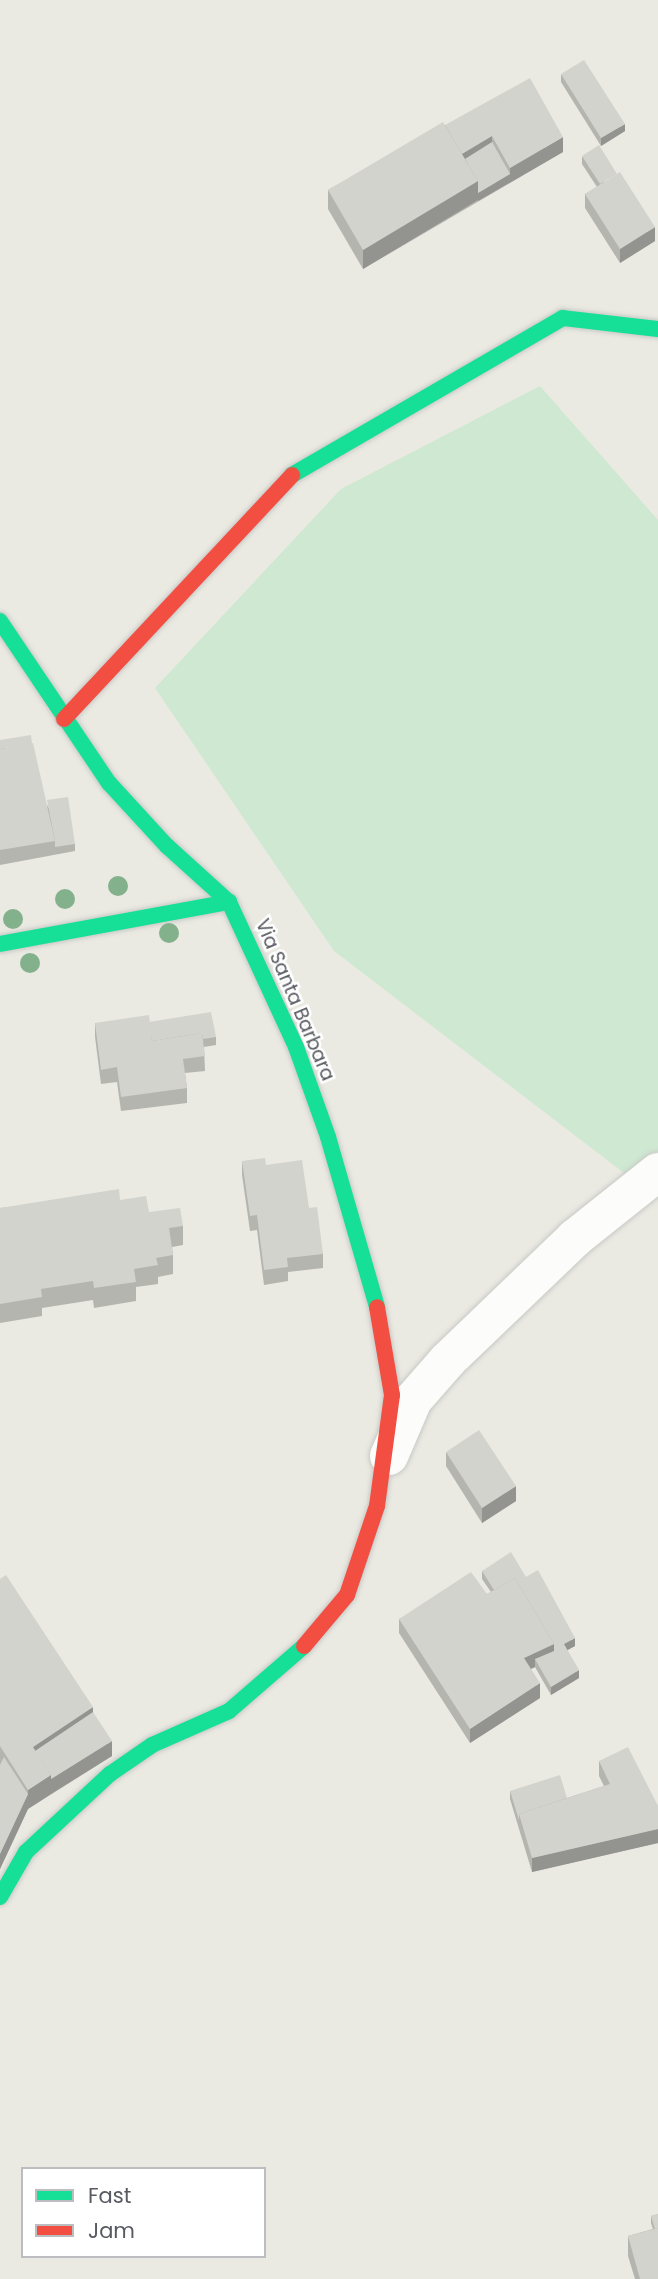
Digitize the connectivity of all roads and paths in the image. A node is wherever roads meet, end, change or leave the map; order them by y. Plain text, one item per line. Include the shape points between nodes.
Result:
1 (658, 329) edge
2 (0, 621) edge
3 (64, 719) junction
4 (229, 902) junction
5 (0, 944) edge
6 (658, 1172) edge
7 (383, 1471) junction
8 (0, 1897) edge

1 - 3 street via 563,318 294,473
2 - 3 street, Via Santa Barbara
3 - 4 street, Via Santa Barbara via 109,783 167,846
4 - 5 street
4 - 7 street, Via Santa Barbara via 301,1060 379,1314 392,1395
6 - 7 street via 575,1238 448,1360 413,1400
7 - 8 street, Via Santa Barbara via 377,1506 346,1595 319,1633 229,1711 152,1745 110,1774 26,1852

